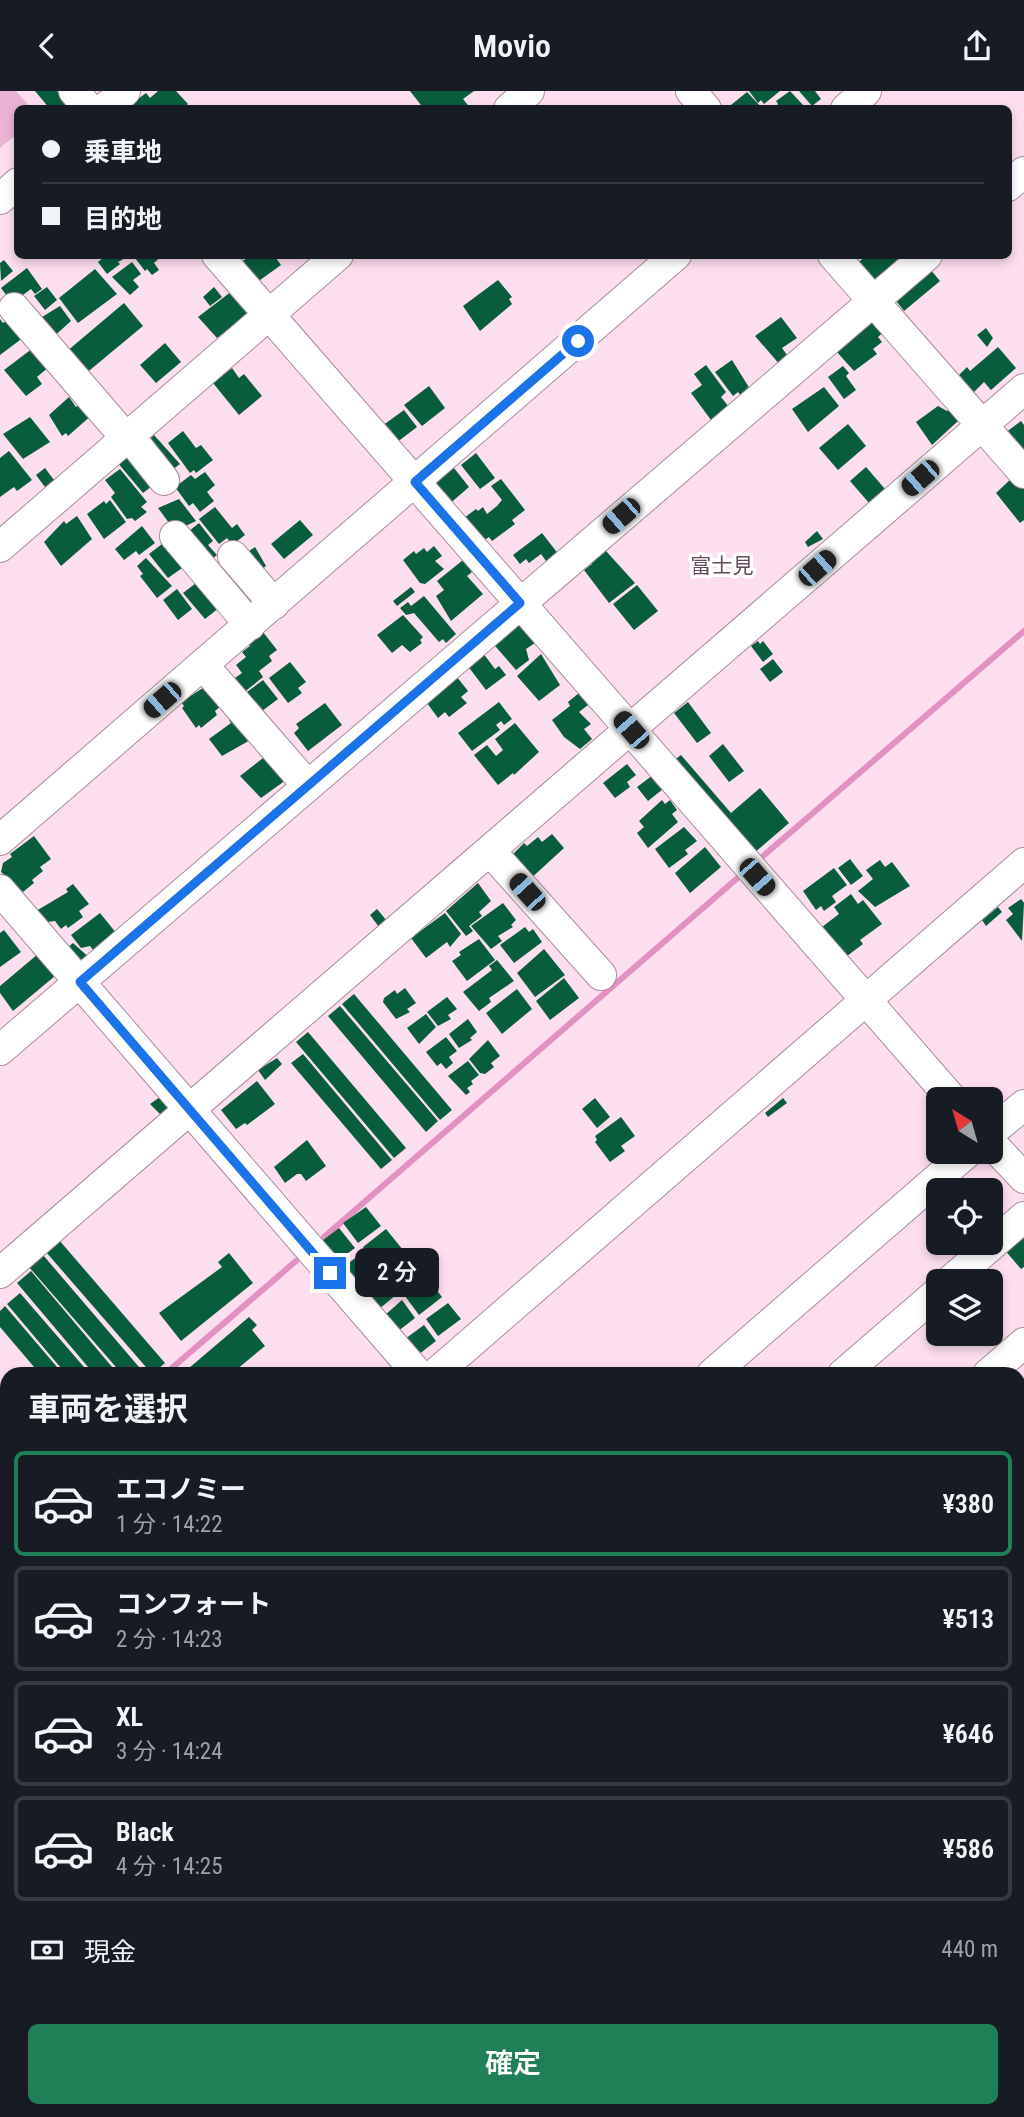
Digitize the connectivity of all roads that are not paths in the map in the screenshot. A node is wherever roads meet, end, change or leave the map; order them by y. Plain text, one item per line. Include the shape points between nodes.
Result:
1 (74, 91) edge
2 (125, 91) edge
3 (529, 91) edge
4 (691, 91) edge
5 (866, 91) edge
6 (86, 105) edge
7 (109, 105) edge
8 (513, 105) edge
9 (703, 105) edge
10 (850, 105) edge
11 (14, 186) edge
12 (0, 198) edge
13 (220, 259) edge
14 (333, 259) edge
15 (671, 259) edge
16 (836, 259) edge
17 (922, 259) edge
18 (873, 302) junction
19 (14, 308) dead end
20 (269, 315) junction
21 (1024, 389) edge
22 (982, 425) junction
23 (127, 437) junction
24 (1024, 473) edge
25 (164, 480) dead end
26 (415, 482) junction
27 (175, 537) dead end
28 (0, 547) edge
29 (233, 556) dead end
30 (520, 603) junction
31 (274, 604) junction
32 (250, 625) junction
33 (203, 665) junction
34 (631, 730) junction
35 (308, 786) junction
36 (0, 839) edge
37 (491, 851) junction
38 (1024, 863) edge
39 (0, 890) edge
40 (601, 975) dead end
41 (80, 982) junction
42 (866, 1003) junction
43 (0, 1050) edge
44 (941, 1087) edge
45 (1024, 1105) edge
46 (190, 1111) junction
47 (1003, 1122) edge
48 (1003, 1156) edge
49 (954, 1164) edge
50 (1024, 1178) edge
51 (1024, 1217) edge
52 (964, 1269) edge
53 (0, 1273) edge
54 (926, 1302) edge
55 (1024, 1343) edge
56 (412, 1367) edge
57 (443, 1367) edge
58 (720, 1367) edge
59 (851, 1367) edge
60 (996, 1367) edge

1 - 6 street
2 - 7 street
3 - 8 street
4 - 9 street
5 - 10 street
11 - 12 street
13 - 20 street
14 - 20 street
15 - 26 street
16 - 18 street
17 - 18 street
18 - 22 street
18 - 30 street
19 - 23 street
20 - 23 street
20 - 26 street
21 - 22 street
22 - 24 street
22 - 34 street
23 - 25 street
23 - 28 street
26 - 30 street
26 - 31 street
27 - 32 street
29 - 31 street
30 - 34 street
30 - 35 street
31 - 32 street
32 - 33 street
33 - 35 street
33 - 36 street
34 - 37 street
34 - 42 street
35 - 41 street
37 - 40 street
37 - 46 street
38 - 42 street
39 - 41 street
41 - 43 street
41 - 46 street
42 - 44 street
42 - 57 street
45 - 47 street
46 - 53 street
46 - 56 street
48 - 50 street
49 - 58 street
51 - 52 street
54 - 59 street
55 - 60 street

